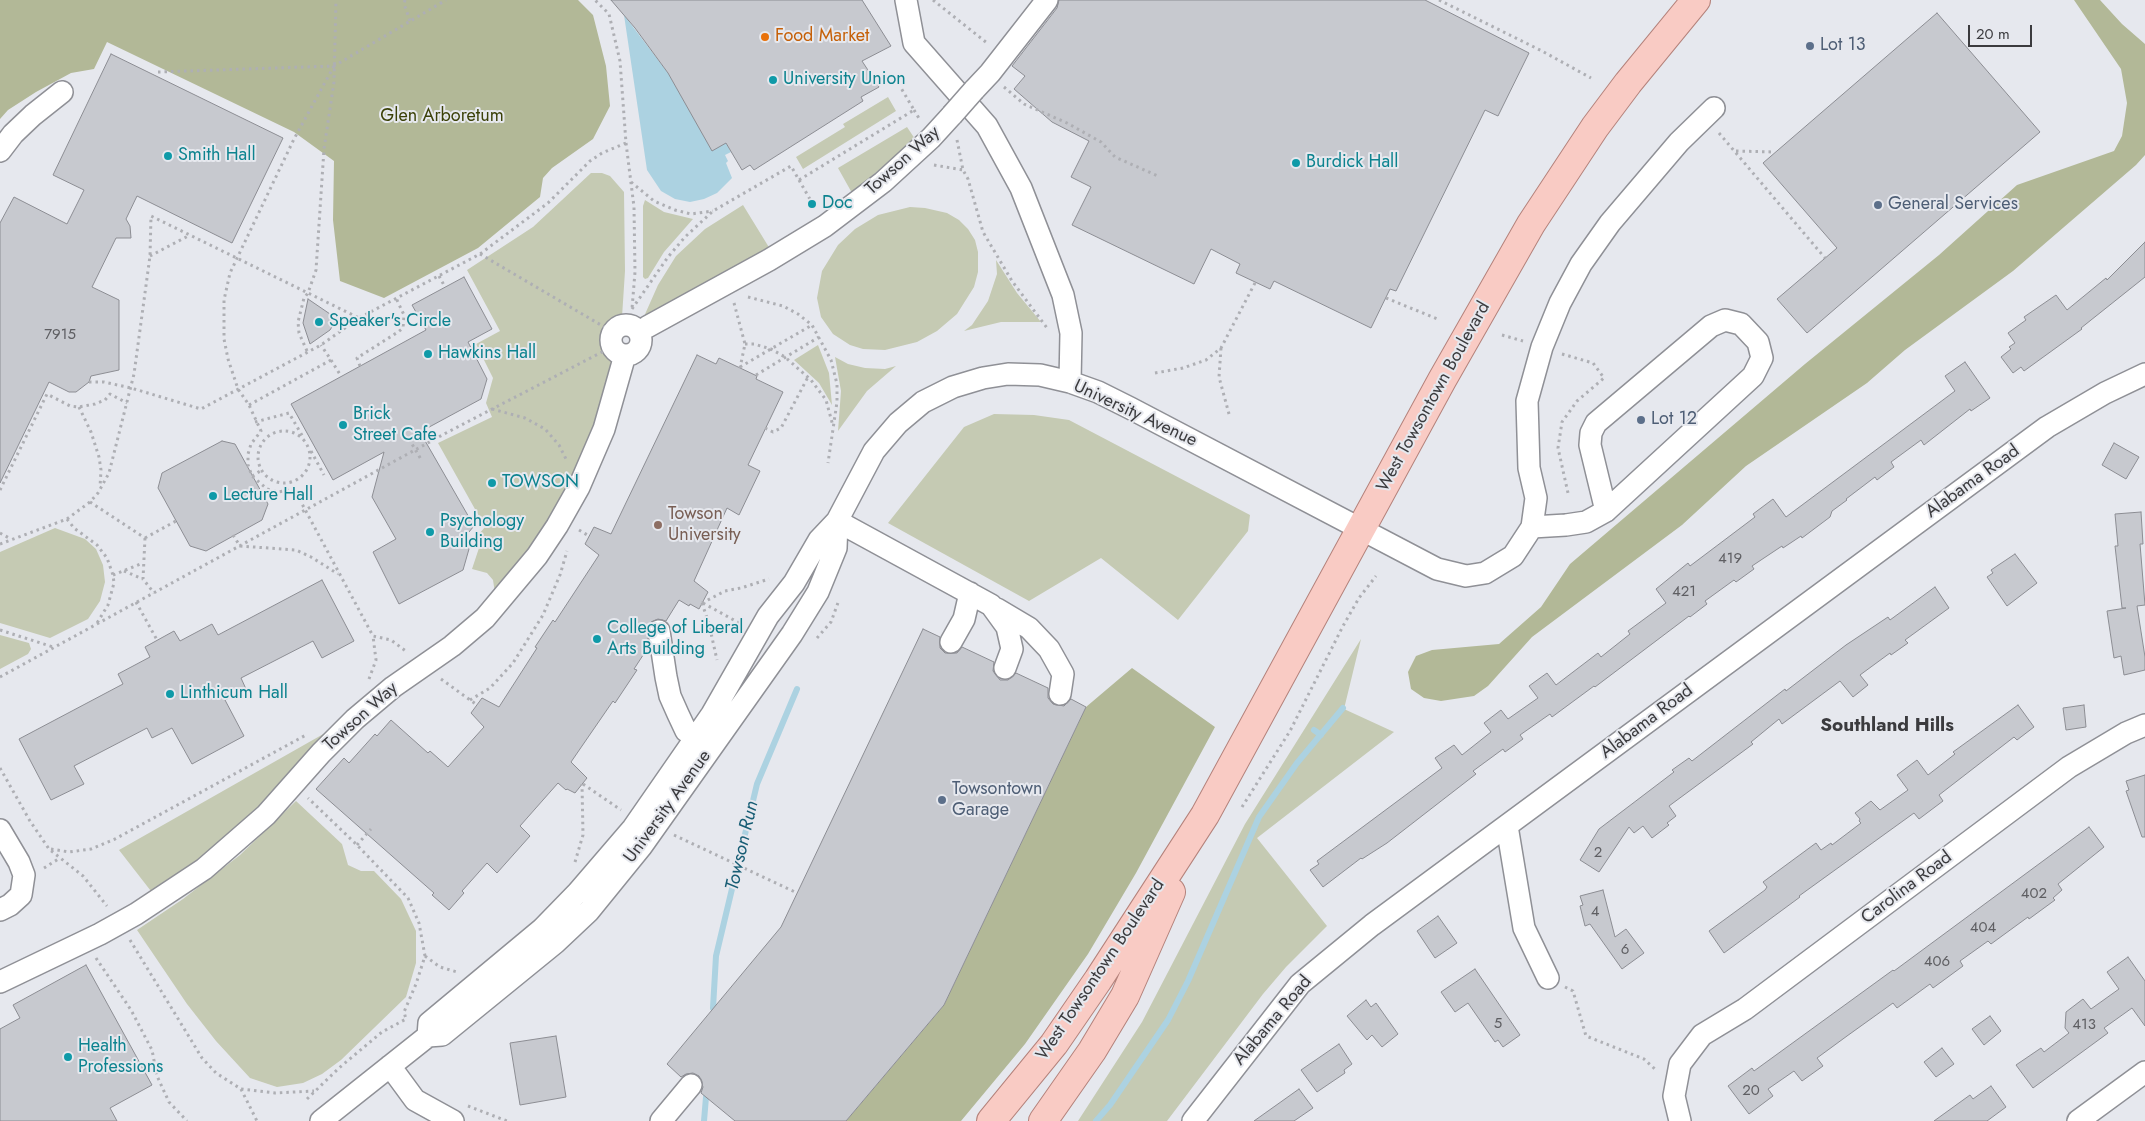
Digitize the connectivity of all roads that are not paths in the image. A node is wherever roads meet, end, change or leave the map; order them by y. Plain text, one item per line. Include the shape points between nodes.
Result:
1 (906, 0) edge
2 (1047, 0) edge
3 (1696, 0) edge
4 (62, 92) dead end
5 (1714, 118) road end
6 (0, 151) edge
7 (639, 322) road end
8 (615, 354) road end
9 (2145, 366) edge
10 (2137, 378) edge
11 (1070, 382) junction
12 (1606, 512) junction
13 (837, 521) junction
14 (1532, 526) junction
15 (1361, 529) junction
16 (970, 593) junction
17 (991, 606) junction
18 (659, 631) dead end
19 (951, 642) dead end
20 (1005, 668) dead end
21 (1060, 694) dead end
22 (2145, 725) edge
23 (703, 743) junction
24 (1205, 815) junction
25 (1507, 826) junction
26 (0, 830) edge
27 (0, 910) edge
28 (1548, 978) dead end
29 (0, 982) edge
30 (390, 1066) junction
31 (2145, 1072) edge
32 (691, 1085) dead end
33 (321, 1121) edge
34 (453, 1121) edge
35 (661, 1121) edge
36 (991, 1121) edge
37 (1043, 1121) edge
38 (1193, 1121) edge
39 (1680, 1121) edge
40 (2078, 1121) edge

1 - 11 street via 914,42 987,126 1021,188 1063,295 1071,332
2 - 7 street, Towson Way, bridge via 990,73 883,182 729,292
3 - 15 main road, West Towsontown Boulevard via 1628,83 1531,224
4 - 6 street via 32,115
5 - 14 street via 1679,142 1610,223 1581,264 1560,303 1542,347 1526,401 1529,468 1536,498
8 - 29 street, Towson Way via 604,429 591,463 537,556 485,618 363,712 236,843 204,869 119,924
9 - 10 street, Alabama Road
10 - 25 street, Alabama Road via 2047,428
11 - 13 street, University Avenue via 1040,375 1008,374 953,387 923,402 898,423 874,451
11 - 15 street, University Avenue via 1130,408
12 - 12 street via 1753,376 1762,358 1758,342 1742,324 1725,320 1710,326 1596,423 1590,445
12 - 14 street via 1586,522
13 - 16 street
13 - 23 street, University Avenue via 819,540 794,583 768,616 712,714
13 - 23 street, University Avenue via 836,548 818,592
14 - 15 street, University Avenue via 1514,556 1485,573 1466,576 1437,569
15 - 24 main road, West Towsontown Boulevard
16 - 17 street
16 - 19 street via 964,619
17 - 20 street via 1007,627 1012,649
17 - 21 street via 1029,628 1049,650 1063,674
18 - 23 street via 670,696 686,731
22 - 39 street, Carolina Road via 2126,732 2069,768 1745,1009 1702,1035 1680,1064 1674,1096
23 - 30 street, University Avenue via 641,847 588,911 555,943 442,1035 428,1036
24 - 36 main road, West Towsontown Boulevard via 1054,1044
24 - 37 main road, West Towsontown Boulevard via 1125,996 1092,1051
25 - 28 street via 1524,928
25 - 38 street, Alabama Road via 1372,925 1300,984
26 - 27 street via 24,875 21,895
30 - 33 street, University Avenue
30 - 34 street via 416,1100
31 - 40 street
32 - 35 street

